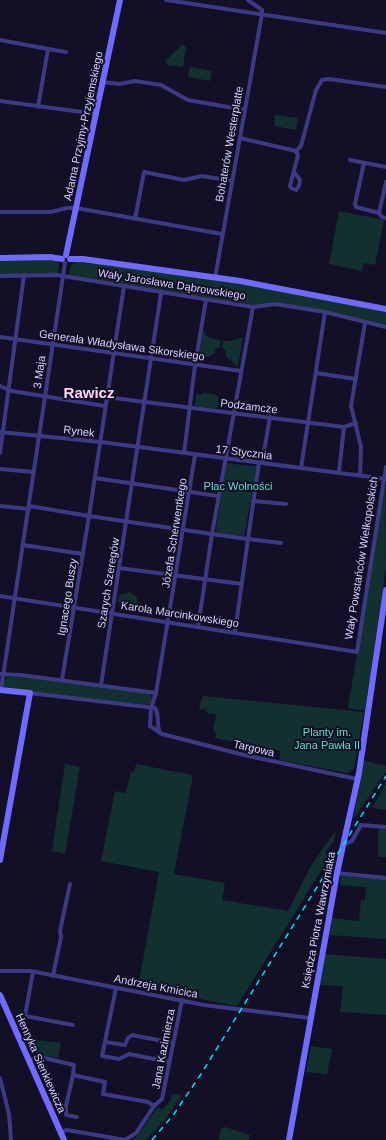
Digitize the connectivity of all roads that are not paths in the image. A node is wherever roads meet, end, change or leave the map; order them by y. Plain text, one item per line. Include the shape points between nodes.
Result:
1 (120, 0) edge
2 (166, 0) edge
3 (248, 0) edge
4 (262, 14) junction
5 (386, 33) edge
6 (0, 40) edge
7 (48, 49) junction
8 (66, 52) dead end
9 (103, 82) junction
10 (386, 87) edge
11 (0, 101) edge
12 (38, 107) junction
13 (245, 110) junction
14 (97, 114) junction
15 (240, 138) junction
16 (296, 151) junction
17 (350, 160) dead end
18 (364, 163) junction
19 (386, 167) edge
20 (294, 172) dead end
21 (232, 181) junction
22 (386, 182) edge
23 (76, 208) junction
24 (0, 212) edge
25 (379, 212) junction
26 (386, 218) edge
27 (135, 219) junction
28 (222, 234) junction
29 (0, 258) edge
30 (66, 259) junction
31 (24, 275) junction
32 (63, 275) junction
33 (0, 276) edge
34 (215, 278) junction
35 (124, 286) junction
36 (161, 293) junction
37 (206, 300) junction
38 (253, 307) junction
39 (386, 309) edge
40 (325, 312) junction
41 (365, 323) junction
42 (386, 327) edge
43 (0, 337) edge
44 (16, 338) junction
45 (53, 343) junction
46 (113, 352) junction
47 (151, 358) junction
48 (195, 364) junction
49 (241, 372) junction
50 (316, 373) junction
51 (356, 379) junction
52 (0, 386) edge
53 (9, 390) junction
54 (45, 396) junction
55 (106, 398) junction
56 (144, 402) junction
57 (105, 406) junction
58 (190, 408) junction
59 (233, 413) junction
60 (270, 417) junction
61 (308, 422) junction
62 (356, 423) junction
63 (344, 427) junction
64 (2, 432) edge
65 (40, 435) junction
66 (101, 442) junction
67 (138, 447) junction
68 (0, 453) edge
69 (184, 453) junction
70 (195, 455) junction
71 (226, 458) junction
72 (260, 463) junction
73 (386, 467) edge
74 (301, 468) junction
75 (0, 469) edge
76 (34, 472) junction
77 (339, 472) junction
78 (360, 475) junction
79 (95, 478) junction
80 (385, 478) edge
81 (132, 484) junction
82 (190, 492) junction
83 (218, 496) junction
84 (253, 501) junction
85 (286, 504) dead end
86 (0, 506) edge
87 (29, 508) junction
88 (89, 516) junction
89 (126, 522) junction
90 (184, 530) junction
91 (212, 534) junction
92 (248, 539) junction
93 (281, 543) dead end
94 (23, 545) junction
95 (83, 554) junction
96 (119, 568) junction
97 (176, 575) junction
98 (206, 579) junction
99 (242, 584) junction
100 (386, 590) edge
101 (0, 596) edge
102 (14, 598) junction
103 (74, 607) junction
104 (112, 613) junction
105 (169, 622) junction
106 (198, 627) junction
107 (235, 632) junction
108 (357, 652) joint
109 (0, 657) edge
110 (5, 658) junction
111 (1, 674) edge
112 (62, 680) junction
113 (101, 685) junction
114 (0, 690) edge
115 (30, 693) junction
116 (156, 693) junction
117 (150, 708) junction
118 (160, 733) junction
119 (357, 779) junction
120 (386, 827) edge
121 (343, 845) junction
122 (0, 860) edge
123 (337, 873) junction
124 (386, 878) edge
125 (70, 884) dead end
126 (0, 971) edge
127 (33, 972) junction
128 (53, 976) junction
129 (116, 988) junction
130 (0, 995) edge
131 (182, 1000) junction
132 (310, 1018) junction
133 (73, 1025) dead end
134 (105, 1042) junction
135 (173, 1042) junction
136 (29, 1060) junction
137 (169, 1062) junction
138 (73, 1075) junction
139 (0, 1078) edge
140 (154, 1106) junction
141 (77, 1117) dead end
142 (61, 1132) junction
143 (11, 1140) edge
144 (64, 1140) edge
145 (289, 1140) edge

1 - 9 street, Adama Przyjmy-Przyjemskiego
2 - 4 street
3 - 4 street via 262,10
4 - 5 street
4 - 13 street, Bohaterów Westerplatte
6 - 7 street
7 - 8 street
7 - 12 street
9 - 13 street via 120,84 135,81 163,86 188,100
9 - 14 street, Adama Przyjmy-Przyjemskiego
10 - 16 street via 322,80 316,90 301,146
11 - 12 street
12 - 14 street
13 - 15 street, Bohaterów Westerplatte
14 - 23 street, Adama Przyjmy-Przyjemskiego
15 - 16 street
15 - 21 street, Bohaterów Westerplatte
16 - 20 street via 298,155
17 - 18 street
18 - 19 street
18 - 25 street via 356,208
21 - 27 street via 202,176 184,180 144,172
21 - 28 street, Bohaterów Westerplatte
22 - 25 street
23 - 24 street via 51,212
23 - 27 street
23 - 30 street, Adama Przyjmy-Przyjemskiego
25 - 26 street
27 - 28 street
28 - 34 street, Bohaterów Westerplatte
29 - 30 street, Wały Jarosława Dąbrowskiego
30 - 32 street, 3 Maja
30 - 34 street, Wały Jarosława Dąbrowskiego via 83,258
31 - 32 street, Wały Jarosława Dąbrowskiego
31 - 33 street, Wały Jarosława Dąbrowskiego
31 - 44 street
32 - 35 street, Wały Jarosława Dąbrowskiego
32 - 45 street, 3 Maja
34 - 39 street, Wały Jarosława Dąbrowskiego
35 - 36 street, Wały Jarosława Dąbrowskiego
35 - 46 street
36 - 37 street, Wały Jarosława Dąbrowskiego
36 - 47 street, Szarych Szeregów
37 - 38 street, Wały Jarosława Dąbrowskiego
37 - 48 street
38 - 40 street, Wały Jarosława Dąbrowskiego via 275,304
38 - 49 street
40 - 41 street, Wały Jarosława Dąbrowskiego
40 - 50 street
41 - 42 street, Wały Jarosława Dąbrowskiego
41 - 51 street
43 - 44 street, Generała Władysława Sikorskiego
44 - 45 street, Generała Władysława Sikorskiego
44 - 53 street
45 - 46 street, Generała Władysława Sikorskiego
45 - 54 street, 3 Maja
46 - 47 street, Generała Władysława Sikorskiego
46 - 55 street
47 - 48 street, Generała Władysława Sikorskiego
47 - 56 street, Szarych Szeregów
48 - 49 street, Generała Władysława Sikorskiego
48 - 58 street
49 - 59 street
50 - 51 street
50 - 61 street
51 - 62 street via 351,406
52 - 53 street
53 - 54 street
53 - 64 street
54 - 57 street
54 - 65 street, 3 Maja
55 - 56 street, Podzamcze
55 - 57 street
56 - 58 street, Podzamcze
56 - 67 street, Szarych Szeregów
57 - 66 street
58 - 59 street, Podzamcze
58 - 69 street
59 - 60 street, Podzamcze
59 - 71 street
60 - 61 street, Podzamcze
60 - 72 street
61 - 63 street, Podzamcze
61 - 74 street
62 - 63 street
62 - 78 street via 361,447
63 - 77 street
64 - 65 street, Rynek
64 - 68 street
65 - 66 street, Rynek
65 - 76 street
66 - 67 street, 17 Stycznia
66 - 79 street, Rynek
67 - 69 street, 17 Stycznia
67 - 81 street, Szarych Szeregów
69 - 70 street, 17 Stycznia
70 - 71 street, 17 Stycznia
70 - 82 street, Józefa Scherwentkego
71 - 72 street, 17 Stycznia
71 - 83 street
72 - 74 street, 17 Stycznia
72 - 84 street
73 - 80 street, Wały Powstańców Wielkopolskich
74 - 77 street, 17 Stycznia
75 - 76 street
76 - 87 street
77 - 78 street, 17 Stycznia
78 - 80 street, 17 Stycznia
79 - 81 street
79 - 88 street, Rynek
80 - 108 street, Wały Powstańców Wielkopolskich
81 - 82 street
81 - 89 street, Szarych Szeregów
82 - 83 street
82 - 90 street, Józefa Scherwentkego
83 - 91 street
84 - 85 street
84 - 92 street
86 - 87 street
87 - 88 street
87 - 94 street
88 - 89 street
88 - 95 street, Ignacego Buszy
89 - 90 street
89 - 96 street, Szarych Szeregów
90 - 91 street
90 - 97 street, Józefa Scherwentkego
91 - 92 street
91 - 98 street
92 - 93 street
92 - 99 street
94 - 95 street
94 - 102 street
95 - 103 street, Ignacego Buszy
96 - 97 street
96 - 104 street, Szarych Szeregów
97 - 98 street
97 - 105 street, Józefa Scherwentkego
98 - 99 street
98 - 106 street
99 - 107 street
100 - 119 street
101 - 102 street, Karola Marcinkowskiego
102 - 103 street, Karola Marcinkowskiego
102 - 110 street
103 - 104 street, Karola Marcinkowskiego
103 - 112 street, Ignacego Buszy
104 - 105 street, Karola Marcinkowskiego
104 - 113 street, Szarych Szeregów
105 - 106 street, Karola Marcinkowskiego
105 - 116 street, Józefa Scherwentkego
106 - 107 street, Karola Marcinkowskiego
107 - 108 street, Karola Marcinkowskiego
109 - 110 street
110 - 111 street
111 - 112 street
111 - 114 street
112 - 113 street
113 - 116 street
114 - 115 street
115 - 117 street
115 - 122 street
116 - 117 street, Józefa Scherwentkego
117 - 118 street via 157,711
117 - 118 street via 150,726
118 - 119 street, Targowa via 244,755
119 - 121 street, Księdza Piotra Wawrzyniaka
120 - 121 street via 361,825 352,841
121 - 123 street, Księdza Piotra Wawrzyniaka
123 - 124 street
123 - 132 street, Księdza Piotra Wawrzyniaka
125 - 128 street
126 - 127 street, Andrzeja Kmicica
127 - 128 street, Andrzeja Kmicica
127 - 133 street via 25,1016
128 - 129 street, Andrzeja Kmicica
129 - 131 street, Andrzeja Kmicica
129 - 134 street
130 - 136 street, Henryka Sienkiewicza
131 - 132 street, Andrzeja Kmicica
131 - 135 street, Jana Kazimierza
132 - 145 street, Księdza Piotra Wawrzyniaka
134 - 135 street via 125,1045 132,1035
134 - 137 street via 102,1056 119,1059 129,1054
135 - 137 street, Jana Kazimierza
136 - 138 street via 40,1057 74,1065
136 - 142 street, Henryka Sienkiewicza
137 - 140 street, Jana Kazimierza via 163,1096
138 - 140 street via 105,1082 103,1094 148,1102
138 - 141 street via 66,1115
139 - 143 street via 9,1114
140 - 142 street, Jana Kazimierza via 136,1133 125,1140 67,1130
142 - 144 street, Henryka Sienkiewicza

